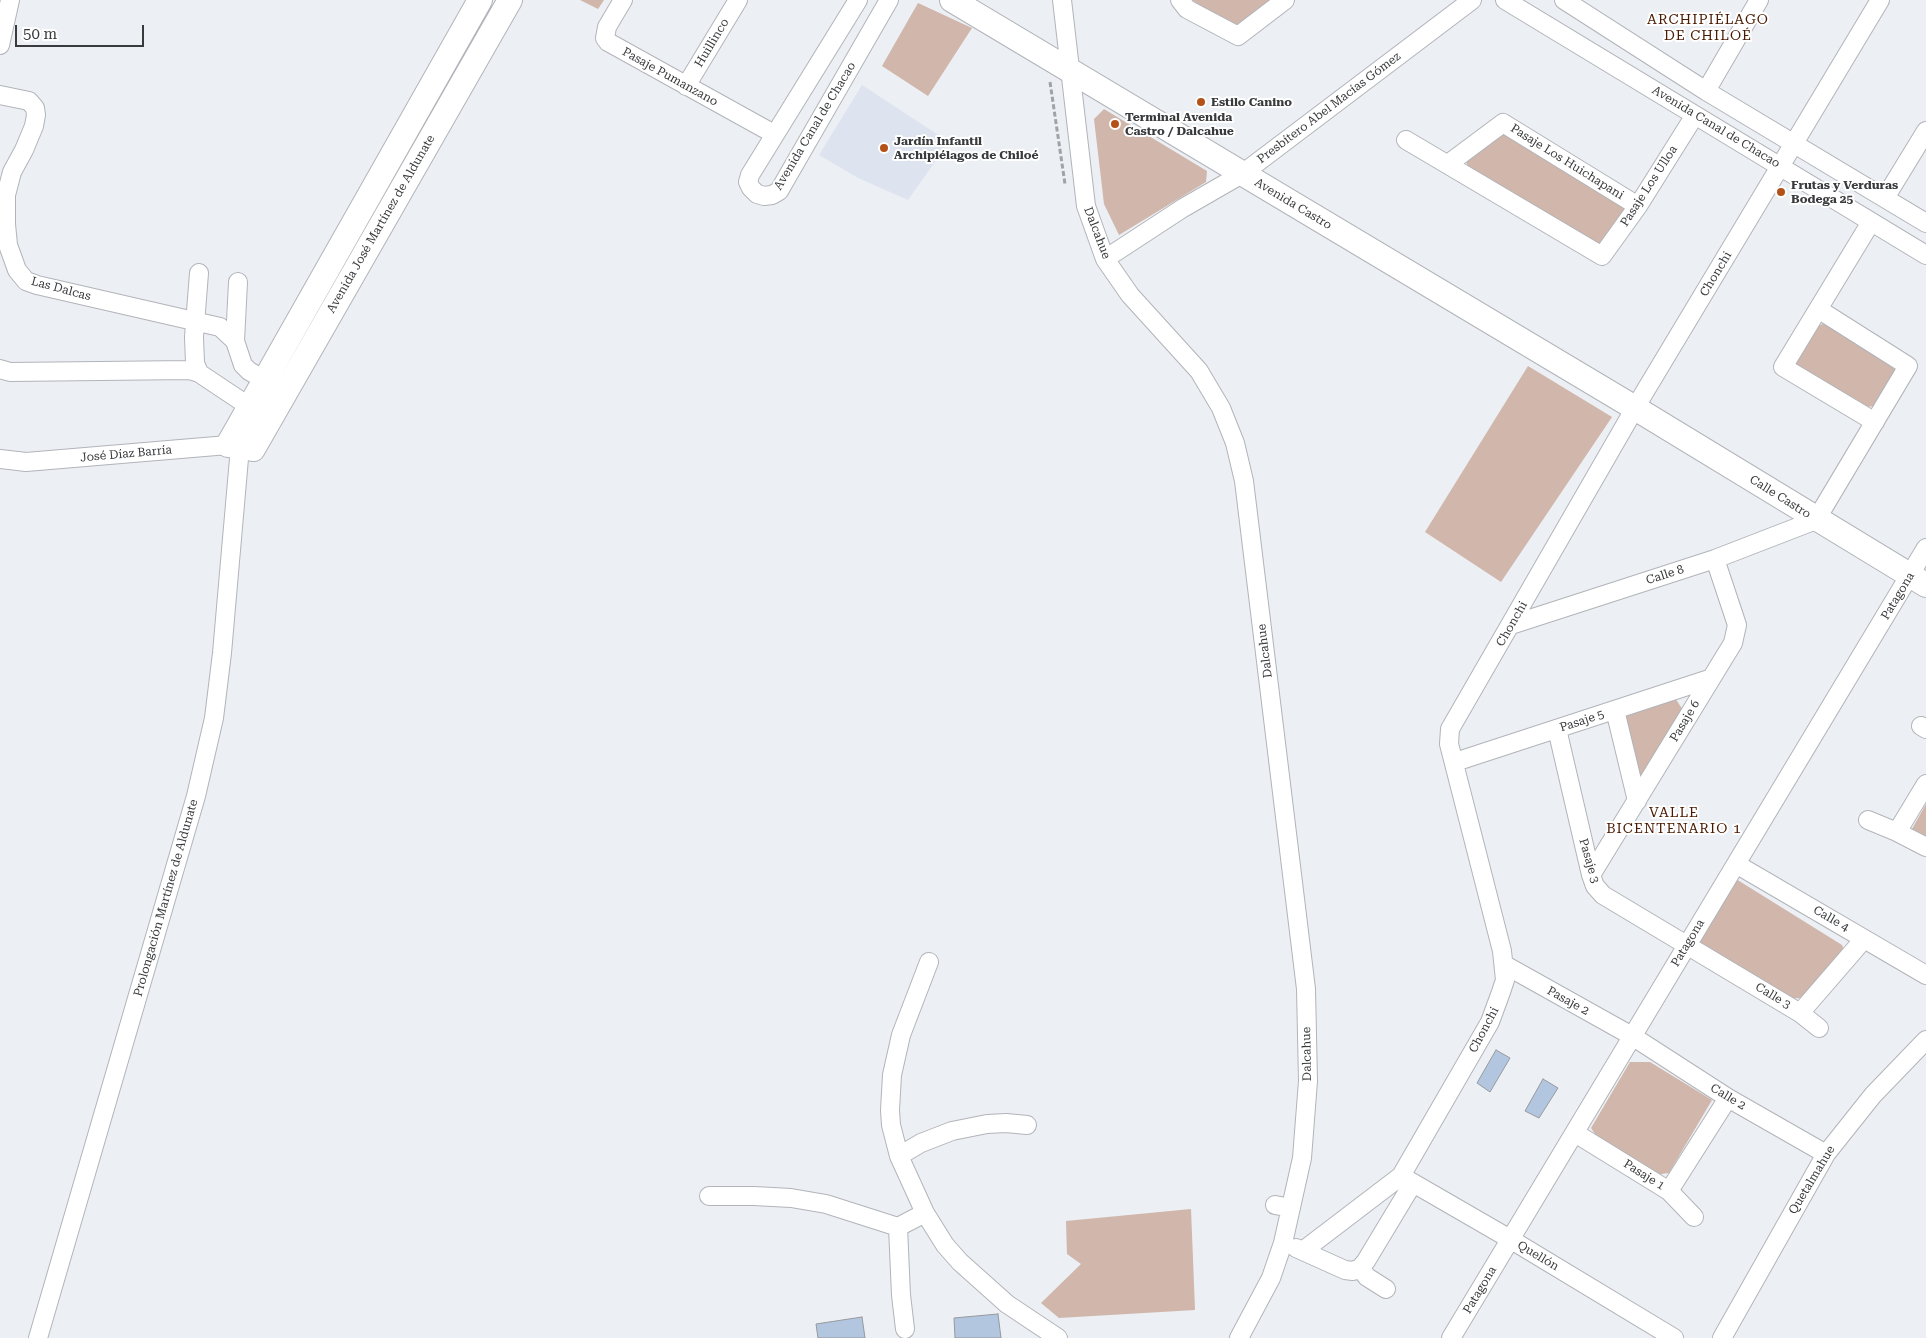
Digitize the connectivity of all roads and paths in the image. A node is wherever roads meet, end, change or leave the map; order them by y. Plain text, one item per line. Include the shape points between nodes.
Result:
1 (10, 0) edge
2 (480, 0) edge
3 (510, 0) edge
4 (623, 0) edge
5 (738, 0) edge
6 (858, 0) edge
7 (889, 0) edge
8 (952, 0) edge
9 (1062, 0) edge
10 (1180, 0) edge
11 (1285, 0) edge
12 (1472, 0) edge
13 (1505, 0) edge
14 (1564, 0) edge
15 (1759, 0) edge
16 (1880, 0) edge
17 (0, 45) edge
18 (1046, 56) junction
19 (1070, 71) junction
20 (686, 86) junction
21 (1706, 91) junction
22 (0, 96) edge
23 (1695, 115) junction
24 (1926, 131) edge
25 (774, 134) junction
26 (1406, 140) dead end
27 (1794, 144) junction
28 (1448, 164) junction
29 (1781, 166) junction
30 (1242, 174) junction
31 (1065, 185) dead end
32 (1885, 198) junction
33 (1638, 206) junction
34 (1870, 222) junction
35 (1926, 223) edge
36 (1926, 255) edge
37 (1105, 259) junction
38 (199, 273) dead end
39 (238, 282) dead end
40 (1818, 309) junction
41 (195, 322) junction
42 (235, 340) junction
43 (0, 369) edge
44 (194, 371) junction
45 (265, 380) junction
46 (250, 407) junction
47 (1634, 408) junction
48 (1875, 422) junction
49 (240, 447) junction
50 (0, 459) edge
51 (1816, 520) junction
52 (1926, 548) edge
53 (1715, 559) junction
54 (1918, 581) edge
55 (1511, 625) junction
56 (1709, 679) junction
57 (1615, 710) junction
58 (1557, 729) junction
59 (1455, 762) junction
60 (1926, 784) edge
61 (1637, 801) junction
62 (1868, 820) dead end
63 (1897, 832) junction
64 (1926, 847) edge
65 (1736, 864) junction
66 (1591, 875) junction
67 (1864, 939) junction
68 (1688, 945) junction
69 (929, 962) dead end
70 (1504, 965) junction
71 (1926, 975) edge
72 (1800, 1013) junction
73 (1819, 1028) dead end
74 (1632, 1036) junction
75 (1926, 1040) edge
76 (1728, 1098) junction
77 (1027, 1125) dead end
78 (1575, 1133) junction
79 (1826, 1154) junction
80 (899, 1156) junction
81 (1407, 1180) junction
82 (1669, 1191) junction
83 (709, 1196) dead end
84 (925, 1213) junction
85 (1694, 1217) dead end
86 (898, 1226) junction
87 (1510, 1239) junction
88 (1283, 1243) junction
89 (1304, 1250) junction
90 (1360, 1268) junction
91 (1386, 1289) dead end
92 (905, 1329) dead end
93 (38, 1338) edge
94 (1058, 1338) edge
95 (1239, 1338) edge
96 (1451, 1338) edge
97 (1674, 1338) edge
98 (1722, 1338) edge

1 - 17 street
2 - 45 street, Avenida José Martínez de Aldunate
3 - 49 street, Avenida José Martínez de Aldunate
4 - 20 street, Pasaje Pumanzano via 607,27 605,38
5 - 20 street, Huillinco
6 - 25 street, Avenida Canal de Chacao
7 - 25 street, Avenida Canal de Chacao via 779,191 764,196 757,194 748,182
8 - 18 street, Avenida Castro
9 - 19 street, Dalcahue
10 - 11 street via 1187,9 1238,36
12 - 30 street, Presbítero Abel Macías Gómez
13 - 23 street, Avenida Canal de Chacao
14 - 21 street, Avenida Canal de Chacao
15 - 21 street
16 - 27 street, Chonchi
18 - 19 street, Avenida Castro
18 - 31 path
19 - 30 street, Avenida Castro
19 - 37 street, Dalcahue via 1086,206
20 - 25 street, Pasaje Pumanzano
21 - 27 street, Avenida Canal de Chacao
22 - 41 street, Las Dalcas via 29,101 36,115 6,195 8,245 17,270 26,281
23 - 29 street, Avenida Canal de Chacao
23 - 33 street, Pasaje Los Ulloa
24 - 32 street
26 - 28 street
27 - 29 street, Chonchi
27 - 32 street, Avenida Canal de Chacao
28 - 33 street, Pasaje Los Huichapani via 1503,123
28 - 33 street, Pasaje Los Ulloa via 1602,256
29 - 34 street, Avenida Canal de Chacao
29 - 47 street, Chonchi
30 - 37 street, Presbítero Abel Macías Gómez
30 - 47 street, Avenida Castro
32 - 35 street, Avenida Canal de Chacao
34 - 36 street, Avenida Canal de Chacao
34 - 40 street
37 - 88 street, Dalcahue via 1130,295 1199,371 1225,417 1244,481 1306,989 1308,1081 1302,1158 1283,1207
38 - 41 street
39 - 42 street
40 - 48 street via 1908,366
40 - 48 street via 1783,367
41 - 42 street, Las Dalcas via 220,327
41 - 44 street
42 - 45 street via 243,365
43 - 44 street via 10,372
44 - 46 street
45 - 46 street, Avenida José Martínez de Aldunate
46 - 49 street, Avenida José Martínez de Aldunate
47 - 51 street, Calle Castro
47 - 55 street, Chonchi
48 - 51 street
49 - 50 street, José Díaz Barría via 26,462
49 - 93 street, Prolongación Martínez de Aldunate via 214,718 196,796
51 - 53 street, Calle 8
51 - 54 street, Calle Castro
52 - 54 street, Patagona
53 - 55 street, Calle 8
53 - 56 street, Pasaje 6 via 1736,625 1733,643
54 - 65 street, Patagona
55 - 59 street, Chonchi via 1450,729
56 - 57 street, Pasaje 5
56 - 61 street, Pasaje 6
57 - 58 street, Pasaje 5
57 - 61 street
58 - 59 street, Pasaje 5
58 - 66 street, Pasaje 3
59 - 70 street, Chonchi
60 - 63 street
61 - 66 street, Pasaje 6
62 - 63 street
63 - 64 street
65 - 67 street, Calle 4
65 - 68 street, Patagona
66 - 68 street, Pasaje 3 via 1603,895
67 - 71 street, Calle 4
67 - 72 street, Calle 3
68 - 72 street, Calle 3
68 - 74 street, Patagona
69 - 80 street via 901,1035 892,1075 890,1110
70 - 74 street, Pasaje 2
70 - 81 street, Chonchi via 1503,986 1490,1022
72 - 73 street
74 - 76 street, Calle 2
74 - 78 street, Patagona
75 - 79 street, Quetalmahue via 1873,1095
76 - 79 street, Calle 2
76 - 82 street, Pasaje 1
77 - 80 street via 987,1124 962,1128 938,1135
78 - 82 street, Pasaje 1
78 - 87 street, Patagona
79 - 98 street, Quetalmahue
80 - 84 street
81 - 87 street, Quellón
81 - 89 street, Chonchi
81 - 90 street
82 - 85 street
83 - 86 street via 791,1198 826,1204
84 - 86 street
84 - 94 street via 945,1245 973,1275 1007,1304
86 - 92 street
87 - 96 street, Patagona
87 - 97 street, Quellón
88 - 89 street
88 - 95 street, Dalcahue via 1271,1278
89 - 90 street via 1345,1270
90 - 91 street via 1367,1277

